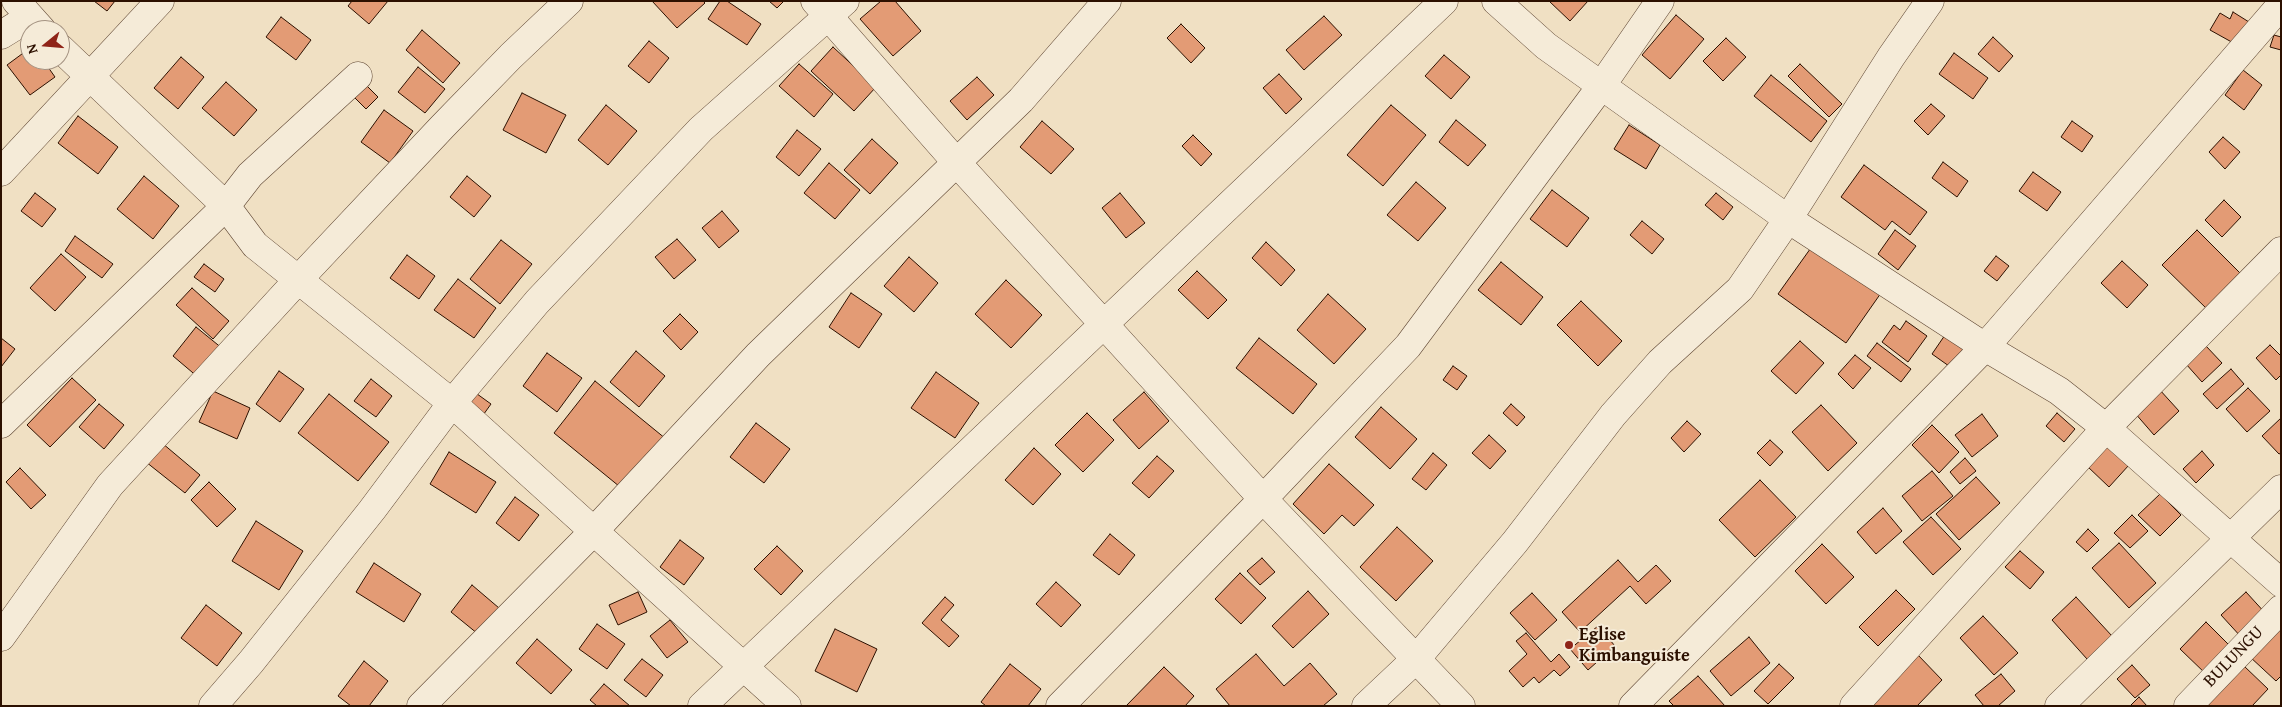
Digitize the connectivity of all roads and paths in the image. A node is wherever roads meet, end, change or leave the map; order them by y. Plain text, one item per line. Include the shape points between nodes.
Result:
1 (160, 1) edge
2 (569, 1) edge
3 (1107, 1) edge
4 (1444, 1) edge
5 (1496, 1) edge
6 (1660, 1) edge
7 (1930, 1) edge
8 (2281, 5) edge
9 (829, 6) edge
10 (30, 16) edge
11 (1, 35) edge
12 (70, 58) edge
13 (88, 76) junction
14 (358, 76) dead end
15 (1602, 85) junction
16 (957, 163) junction
17 (1, 172) edge
18 (226, 206) junction
19 (1788, 219) junction
20 (2281, 251) edge
21 (297, 281) junction
22 (1102, 324) junction
23 (1985, 347) junction
24 (452, 403) junction
25 (1, 424) edge
26 (2106, 428) junction
27 (2281, 489) edge
28 (1263, 499) junction
29 (594, 530) junction
30 (2230, 539) junction
31 (2281, 583) edge
32 (2281, 609) edge
33 (1, 637) edge
34 (1417, 658) junction
35 (742, 668) junction
36 (213, 706) edge
37 (421, 706) edge
38 (702, 706) edge
39 (786, 706) edge
40 (1060, 706) edge
41 (1366, 706) edge
42 (1461, 706) edge
43 (1633, 706) edge
44 (1854, 706) edge
45 (2059, 706) edge
46 (2188, 706) edge

1 - 13 street
2 - 21 street via 456,112
3 - 16 street via 1020,100
4 - 22 street
5 - 15 street via 1546,46
6 - 15 street
7 - 19 street
8 - 23 street
9 - 16 street
9 - 24 street via 687,143 543,296
10 - 11 street
12 - 13 street
13 - 17 street
13 - 18 street
14 - 18 street via 250,175
15 - 19 street
15 - 28 street via 1408,346
16 - 22 street
16 - 29 street via 758,356
18 - 21 street via 255,245
18 - 25 street
19 - 23 street
19 - 34 street via 1740,289 1660,362
20 - 26 street
21 - 24 street
21 - 33 street via 110,485
22 - 28 street
22 - 35 street
23 - 26 street via 2059,390
23 - 43 street
24 - 29 street
24 - 36 street via 372,510
26 - 30 street
26 - 44 street
27 - 30 street
28 - 34 street
28 - 40 street
29 - 35 street
29 - 37 street
30 - 31 street
30 - 45 street
32 - 46 street, BULUNGU
34 - 41 street
34 - 42 street
35 - 38 street
35 - 39 street

